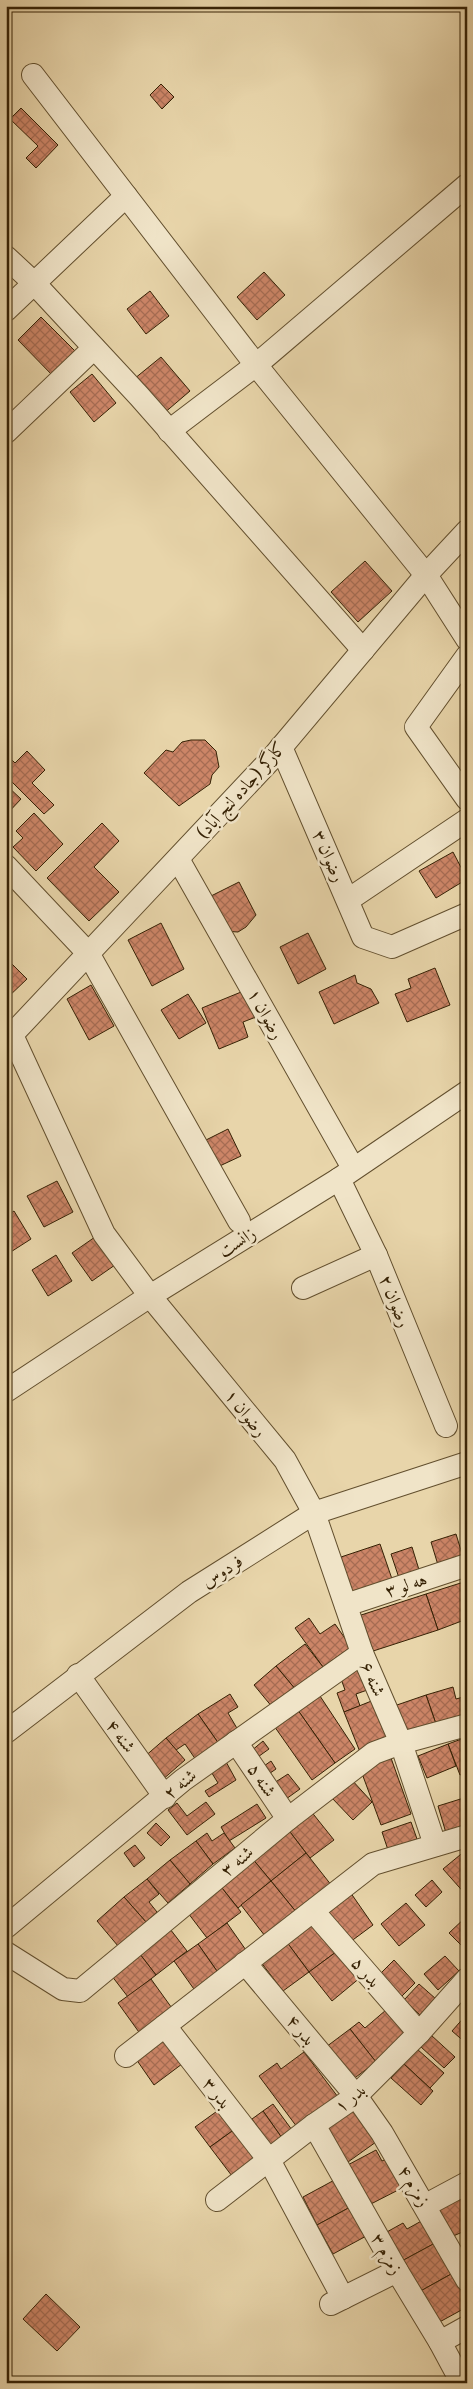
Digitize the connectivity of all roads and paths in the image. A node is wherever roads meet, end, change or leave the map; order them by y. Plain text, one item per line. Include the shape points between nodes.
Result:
1 (33, 75) dead end
2 (467, 185) edge
3 (126, 196) junction
4 (6, 257) edge
5 (34, 283) junction
6 (6, 310) edge
7 (94, 348) junction
8 (256, 365) junction
9 (169, 431) junction
10 (6, 432) edge
11 (467, 531) edge
12 (426, 575) junction
13 (467, 639) edge
14 (362, 650) junction
15 (467, 656) edge
16 (281, 747) junction
17 (467, 799) edge
18 (467, 820) edge
19 (178, 859) junction
20 (6, 866) edge
21 (348, 900) junction
22 (467, 914) edge
23 (88, 953) junction
24 (9, 1038) edge
25 (467, 1092) edge
26 (346, 1173) junction
27 (239, 1221) dead end
28 (376, 1255) junction
29 (302, 1288) dead end
30 (150, 1296) junction
31 (6, 1392) edge
32 (446, 1426) dead end
33 (467, 1463) edge
34 (314, 1513) junction
35 (467, 1565) edge
36 (346, 1604) junction
37 (362, 1654) junction
38 (78, 1675) junction
39 (467, 1724) edge
40 (6, 1732) edge
41 (236, 1742) junction
42 (401, 1743) junction
43 (165, 1797) junction
44 (288, 1818) junction
45 (467, 1836) edge
46 (434, 1845) junction
47 (313, 1911) junction
48 (6, 1927) edge
49 (6, 1953) edge
50 (245, 1964) junction
51 (467, 1979) edge
52 (165, 2026) junction
53 (420, 2034) junction
54 (126, 2056) dead end
55 (356, 2096) junction
56 (314, 2125) junction
57 (269, 2160) junction
58 (467, 2183) edge
59 (217, 2200) dead end
60 (426, 2205) junction
61 (397, 2271) junction
62 (467, 2280) edge
63 (467, 2327) edge
64 (440, 2342) junction
65 (462, 2383) edge

1 - 3 street
2 - 8 street
3 - 5 street
3 - 8 street
4 - 5 street
5 - 6 street
5 - 7 street
7 - 9 street
7 - 10 street
8 - 9 street
8 - 12 street
9 - 14 street
11 - 12 street, کارگر (جاده لنج آباد)
12 - 13 street
12 - 14 street, کارگر (جاده لنج آباد)
14 - 16 street, کارگر (جاده لنج آباد)
15 - 17 street via 416,727
16 - 19 street, کارگر (جاده لنج آباد)
16 - 21 street, رضوان ۳
18 - 21 street
19 - 23 street, کارگر (جاده لنج آباد)
19 - 26 street, رضوان ۱
20 - 23 street
21 - 22 street, رضوان ۳ via 364,937 392,947
23 - 24 street, کارگر (جاده لنج آباد)
23 - 27 street
24 - 30 street, رضوان ۱ via 104,1234
25 - 26 street, زانست
26 - 28 street, رضوان ۲
26 - 30 street, زانست
28 - 29 street
28 - 32 street, رضوان ۲
30 - 31 street, زانست
30 - 34 street, رضوان ۱ via 284,1460
33 - 34 street, فردوس
34 - 36 street, شنه ۶
34 - 38 street, فردوس via 190,1592
35 - 36 street, هه لو ۳
36 - 37 street, شنه ۶
37 - 41 street, شنه ۲
37 - 42 street, شنه ۶
38 - 40 street, فردوس
38 - 43 street, شنه ۴
39 - 42 street, شنه ۳
41 - 43 street, شنه ۲
41 - 44 street, شنه ۵
42 - 44 street, شنه ۳ via 374,1753
42 - 46 street, شنه ۶
43 - 48 street, شنه ۲
44 - 49 street, شنه ۳ via 80,1991 63,1989
45 - 46 street
46 - 47 street via 373,1864
47 - 50 street
47 - 53 street, بدر ۵
50 - 52 street
50 - 55 street, بدر ۴
51 - 53 street, بدر ۱
52 - 54 street
52 - 57 street, بدر ۳
53 - 55 street, بدر ۱
55 - 56 street, بدر ۱
55 - 60 street, زمزم ۴
56 - 57 street, بدر ۱
56 - 61 street, زمزم ۳
57 - 59 street, بدر ۱
57 - 61 street, بدر ۳ via 337,2301
58 - 60 street
60 - 62 street, زمزم ۴
61 - 64 street, زمزم ۳
63 - 64 street
64 - 65 street, زمزم ۳

